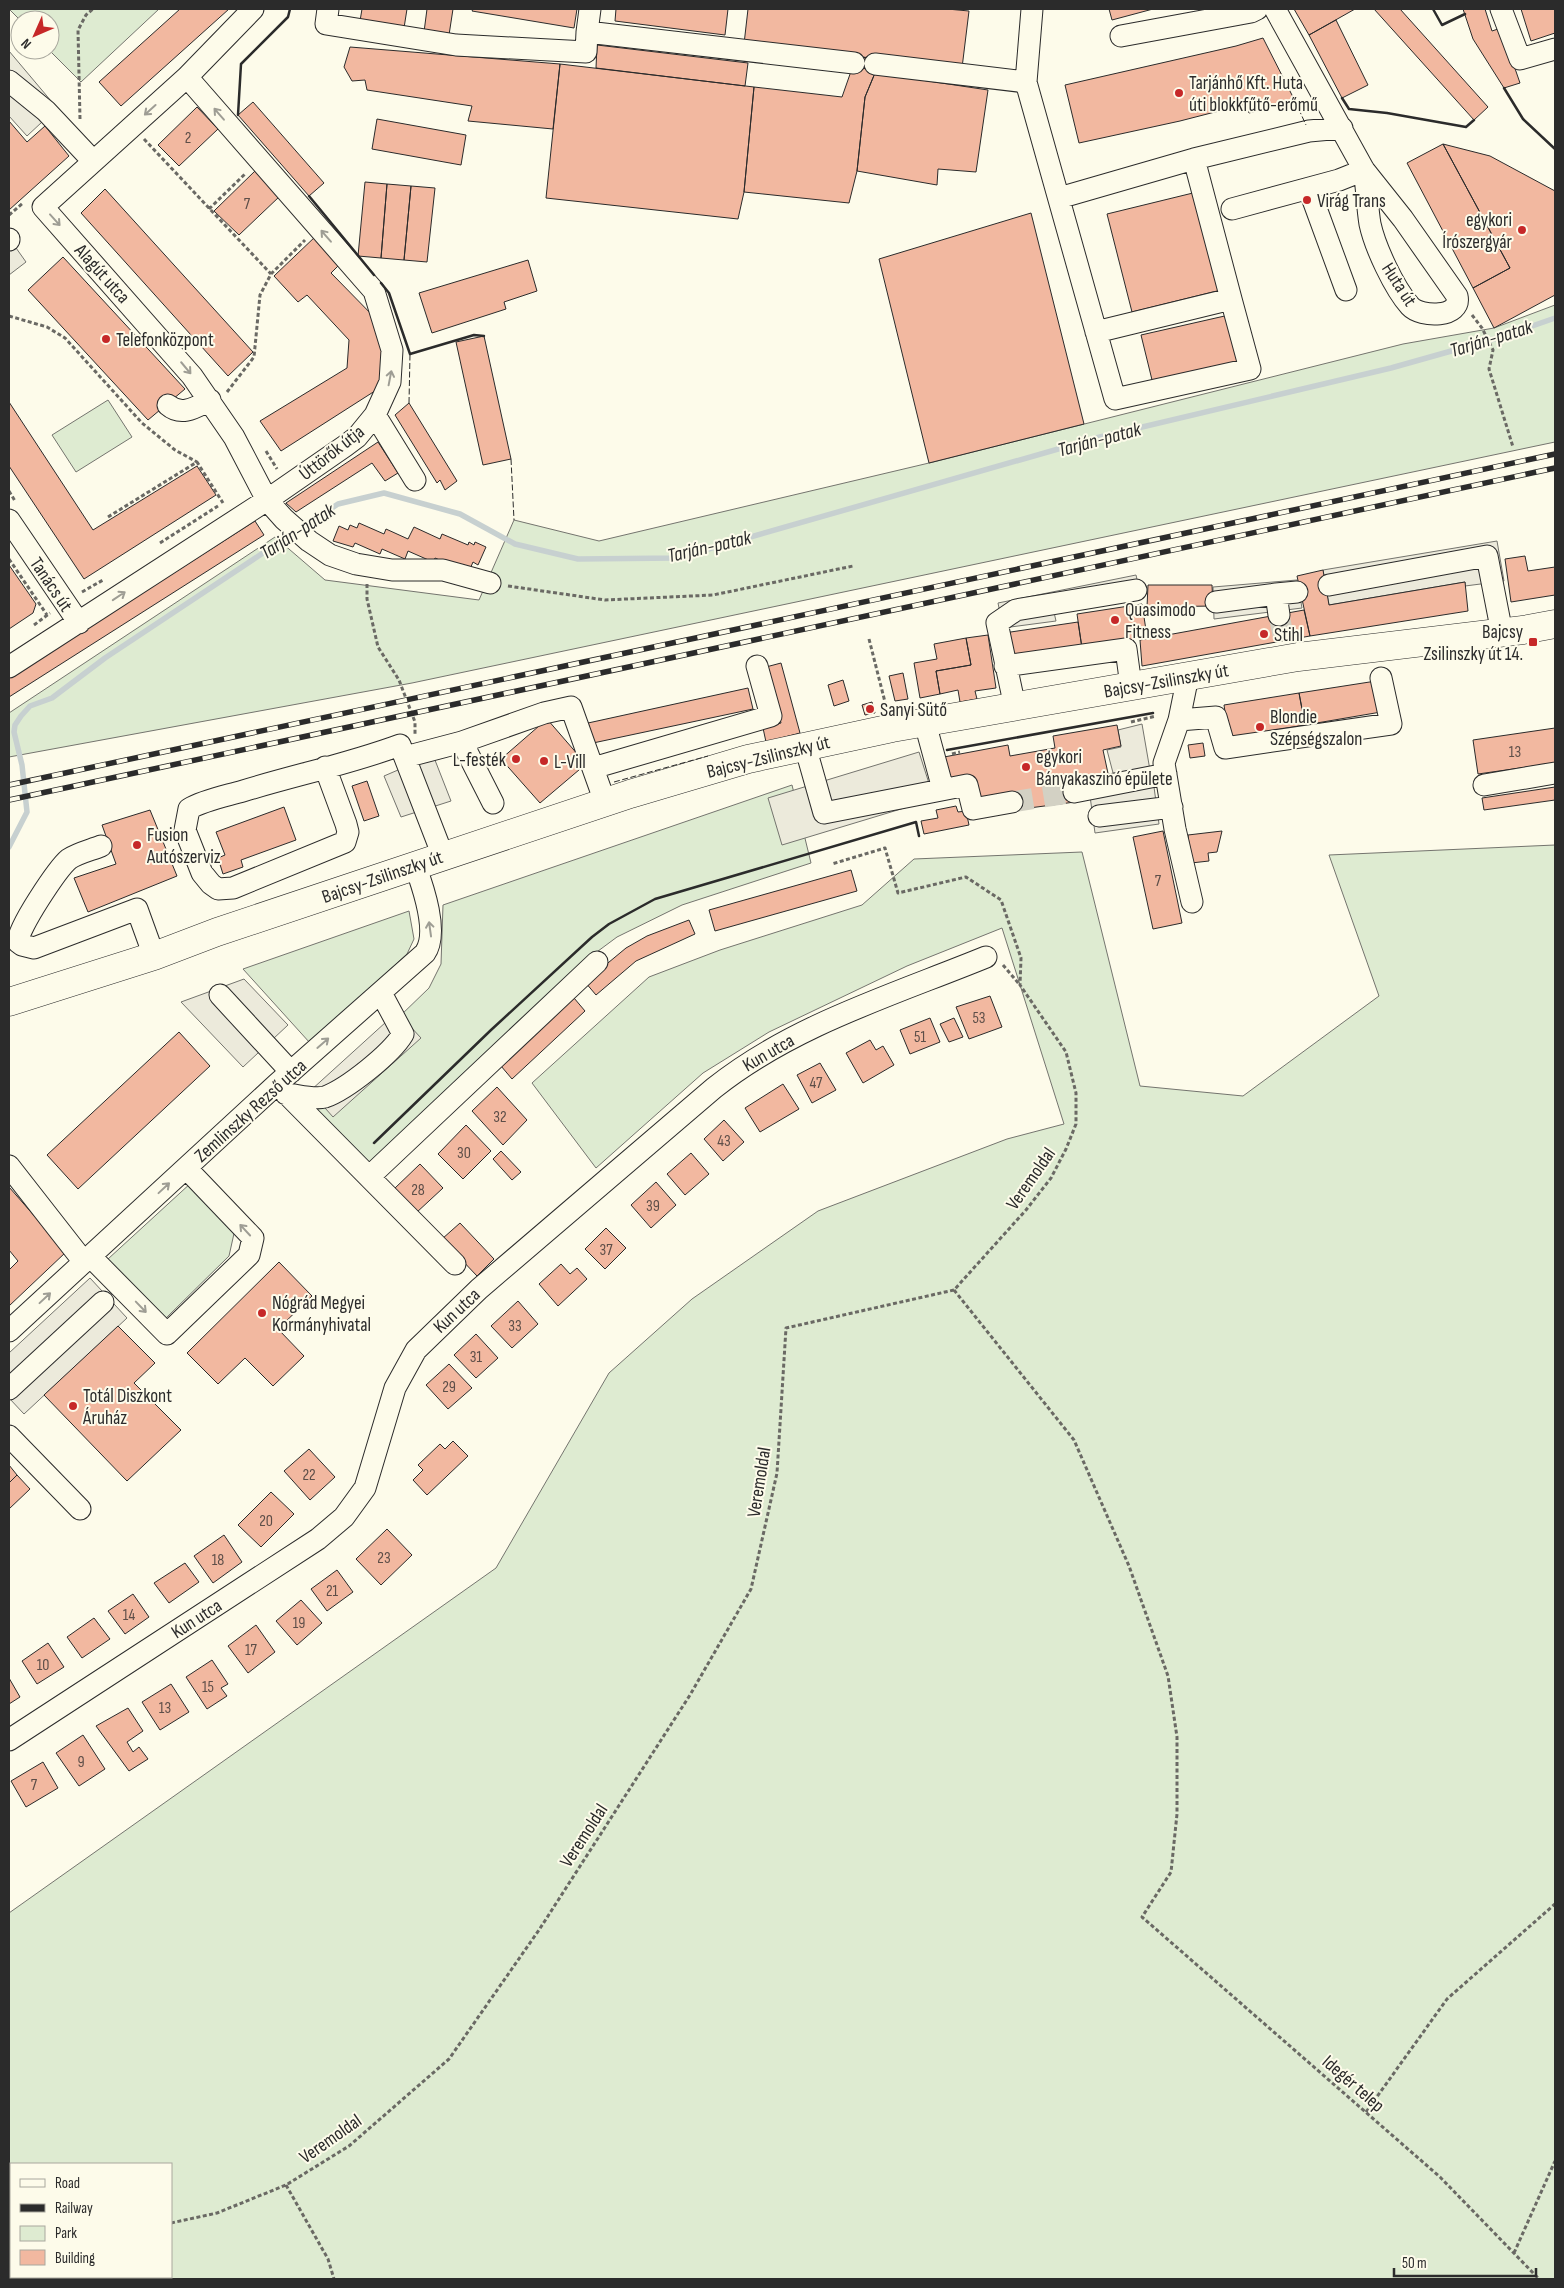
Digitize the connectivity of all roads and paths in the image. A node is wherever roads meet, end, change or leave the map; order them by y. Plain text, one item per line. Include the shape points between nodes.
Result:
1 (93, 9) edge
2 (253, 9) edge
3 (328, 9) edge
4 (590, 9) edge
5 (1032, 9) edge
6 (1257, 9) edge
7 (1275, 9) edge
8 (1502, 9) edge
9 (587, 32) junction
10 (1121, 36) dead end
11 (1555, 49) edge
12 (187, 78) junction
13 (9, 81) edge
14 (1026, 82) junction
15 (1342, 128) junction
16 (143, 138) dead end
17 (88, 155) junction
18 (1194, 160) junction
19 (1364, 170) junction
20 (247, 172) dead end
21 (1308, 188) junction
22 (1059, 198) junction
23 (209, 209) junction
24 (1232, 209) dead end
25 (308, 237) dead end
26 (271, 274) junction
27 (1346, 290) dead end
28 (1231, 299) junction
29 (1459, 302) junction
30 (9, 316) edge
31 (1096, 332) junction
32 (210, 400) junction
33 (168, 405) dead end
34 (375, 415) junction
35 (1513, 447) dead end
36 (197, 462) junction
37 (286, 464) dead end
38 (415, 480) dead end
39 (263, 491) junction
40 (230, 499) dead end
41 (223, 503) junction
42 (108, 517) dead end
43 (9, 520) edge
44 (152, 549) dead end
45 (9, 559) edge
46 (367, 566) junction
47 (853, 566) dead end
48 (106, 578) dead end
49 (490, 583) joint
50 (1329, 585) dead end
51 (1136, 590) dead end
52 (1216, 602) dead end
53 (65, 603) junction
54 (47, 615) junction
55 (1279, 615) tunnel mouth
56 (79, 623) junction
57 (1555, 624) edge
58 (32, 626) dead end
59 (1502, 633) junction
60 (869, 638) dead end
61 (757, 666) dead end
62 (1005, 666) junction
63 (9, 667) edge
64 (1188, 676) junction
65 (1382, 678) dead end
66 (1131, 686) junction
67 (884, 696) dead end
68 (1014, 707) junction
69 (1156, 716) dead end
70 (1179, 720) junction
71 (1131, 722) dead end
72 (925, 723) junction
73 (462, 742) junction
74 (805, 746) junction
75 (402, 751) junction
76 (325, 768) junction
77 (593, 768) junction
78 (1166, 774) junction
79 (1555, 774) edge
80 (1484, 786) dead end
81 (944, 789) junction
82 (1074, 792) tunnel mouth
83 (605, 802) junction
84 (1012, 802) tunnel mouth
85 (493, 803) dead end
86 (1172, 807) junction
87 (1098, 816) dead end
88 (101, 846) dead end
89 (443, 856) junction
90 (832, 864) dead end
91 (415, 866) junction
92 (1192, 902) dead end
93 (154, 956) junction
94 (986, 957) joint
95 (596, 962) dead end
96 (1020, 985) junction
97 (381, 993) junction
98 (220, 994) dead end
99 (9, 1002) edge
100 (284, 1083) junction
101 (9, 1166) edge
102 (186, 1168) junction
103 (369, 1177) junction
104 (87, 1259) junction
105 (454, 1264) dead end
106 (954, 1290) junction
107 (103, 1302) dead end
108 (9, 1331) edge
109 (9, 1389) edge
110 (9, 1436) edge
111 (80, 1509) dead end
112 (9, 1740) edge
113 (1555, 1904) edge
114 (1366, 2112) junction
115 (1555, 2161) edge
116 (286, 2185) junction
117 (172, 2222) edge
118 (1514, 2253) junction
119 (334, 2279) edge
120 (1539, 2279) edge

1 - 17 path via 78,30
2 - 12 street
3 - 9 street via 326,24 456,45 586,52
4 - 9 street
5 - 14 street
6 - 10 street
7 - 15 street, Huta út
8 - 11 street via 1520,59
9 - 14 street
12 -> 17 street, Alagút utca
34 -> 12 street, Úttörők útja via 385,395 392,366 389,336 374,291
13 - 17 street via 46,111
14 - 22 street
15 - 18 street via 1309,131
15 - 19 street, Huta út
16 - 23 path
17 -> 32 street, Alagút utca via 43,206 151,327
18 - 22 street
18 - 28 street
19 - 21 street
19 - 29 street, Huta út via 1403,219 1458,296
19 - 29 street, Huta út via 1374,237 1411,307 1430,314 1450,311 1457,308
20 - 23 path
21 - 24 street
21 - 27 street
22 - 31 street
23 - 26 path
25 - 26 path
26 - 32 path via 260,295 254,357 228,391
28 - 31 street
28 - 31 street via 1250,369 1115,399
29 - 35 path via 1482,328 1493,350 1489,369
30 - 36 path via 47,327 65,338 142,423 175,450
32 - 33 street via 184,412
32 - 39 street, Alagút utca
34 - 38 street
34 - 39 street, Úttörők útja via 345,446
36 - 41 path
36 - 42 path
37 - 39 path
39 - 46 street, Alagút utca via 284,519 309,541 330,555
56 -> 39 street, Úttörők útja via 248,510
40 - 41 path
41 - 44 path
43 - 53 street, Tanács út
45 - 54 path
46 - 49 street, Alagút utca via 392,570 443,570
46 - 75 path via 366,599 378,648 399,680 415,722 414,739
47 - 49 path via 712,595 605,600
48 - 53 path
50 - 59 street via 1487,556
51 - 62 street via 1016,610 997,623
52 - 55 street via 1286,593
53 - 54 path
53 - 56 street, Tanács út
54 - 58 path
56 - 63 street, Úttörők útja
57 - 59 main road, Bajcsy-Zsilinszky út
59 - 64 main road, Bajcsy-Zsilinszky út via 1285,650
60 - 67 path
61 - 77 street via 771,716
62 - 66 street via 1126,649
62 - 68 street
64 - 66 main road, Bajcsy-Zsilinszky út
64 - 70 street
65 - 70 street via 1391,724 1225,748 1216,718
66 - 68 main road, Bajcsy-Zsilinszky út
68 - 72 main road, Bajcsy-Zsilinszky út
69 - 71 path
70 - 78 street via 1164,763
72 - 74 main road, Bajcsy-Zsilinszky út
72 - 81 street
73 - 75 street
73 - 77 street via 544,712 571,707
73 - 85 street
74 - 81 street via 824,813
74 - 83 main road, Bajcsy-Zsilinszky út via 748,759
75 - 76 street
75 - 89 street
76 - 76 street via 189,809 186,830 205,879 218,889 233,888 345,842 346,824
77 - 83 street
78 - 82 street
78 - 86 street
79 - 80 street
81 - 84 street via 967,785 973,809
83 - 89 main road, Bajcsy-Zsilinszky út
86 - 87 street
86 - 92 street
88 - 93 street via 74,856 63,864 21,928 18,942 34,948 137,909
89 - 91 main road, Bajcsy-Zsilinszky út
90 - 96 path via 885,848 898,893 966,877 1001,900 1021,958
91 - 93 main road, Bajcsy-Zsilinszky út
97 -> 91 street, Zemlinszky Rezső utca via 430,947 430,925
93 - 99 main road, Bajcsy-Zsilinszky út
94 - 96 path, Veremoldal via 1002,964
94 - 112 street, Kun utca via 787,1040 752,1059 714,1088 479,1288 416,1350 396,1388 365,1488 334,1527
95 - 103 street
96 - 106 path, Veremoldal via 1066,1052 1076,1093 1076,1124 1051,1178
100 -> 97 street, Zemlinszky Rezső utca
97 - 100 street via 403,1034 395,1047 357,1078 324,1097
98 - 100 street, Kun utca
100 - 102 street, Zemlinszky Rezső utca
100 - 103 street, Kun utca
101 - 104 street
104 -> 102 street, Zemlinszky Rezső utca
104 -> 102 street via 166,1334 250,1255 253,1238
103 - 105 street, Kun utca
108 -> 104 street, Zemlinszky Rezső utca
106 - 114 path, Idegér telep via 1074,1440 1129,1566 1168,1676 1177,1737 1177,1814 1171,1872 1142,1917
106 - 116 path, Veremoldal via 786,1328 777,1473 751,1589 690,1695 539,1930 449,2059 349,2146
107 - 109 street
110 - 111 street
113 - 114 path via 1447,1999
114 - 118 path, Idegér telep via 1440,2177
115 - 118 path
116 - 117 path, Veremoldal via 217,2214
116 - 119 path via 328,2259
118 - 120 path, Idegér telep

